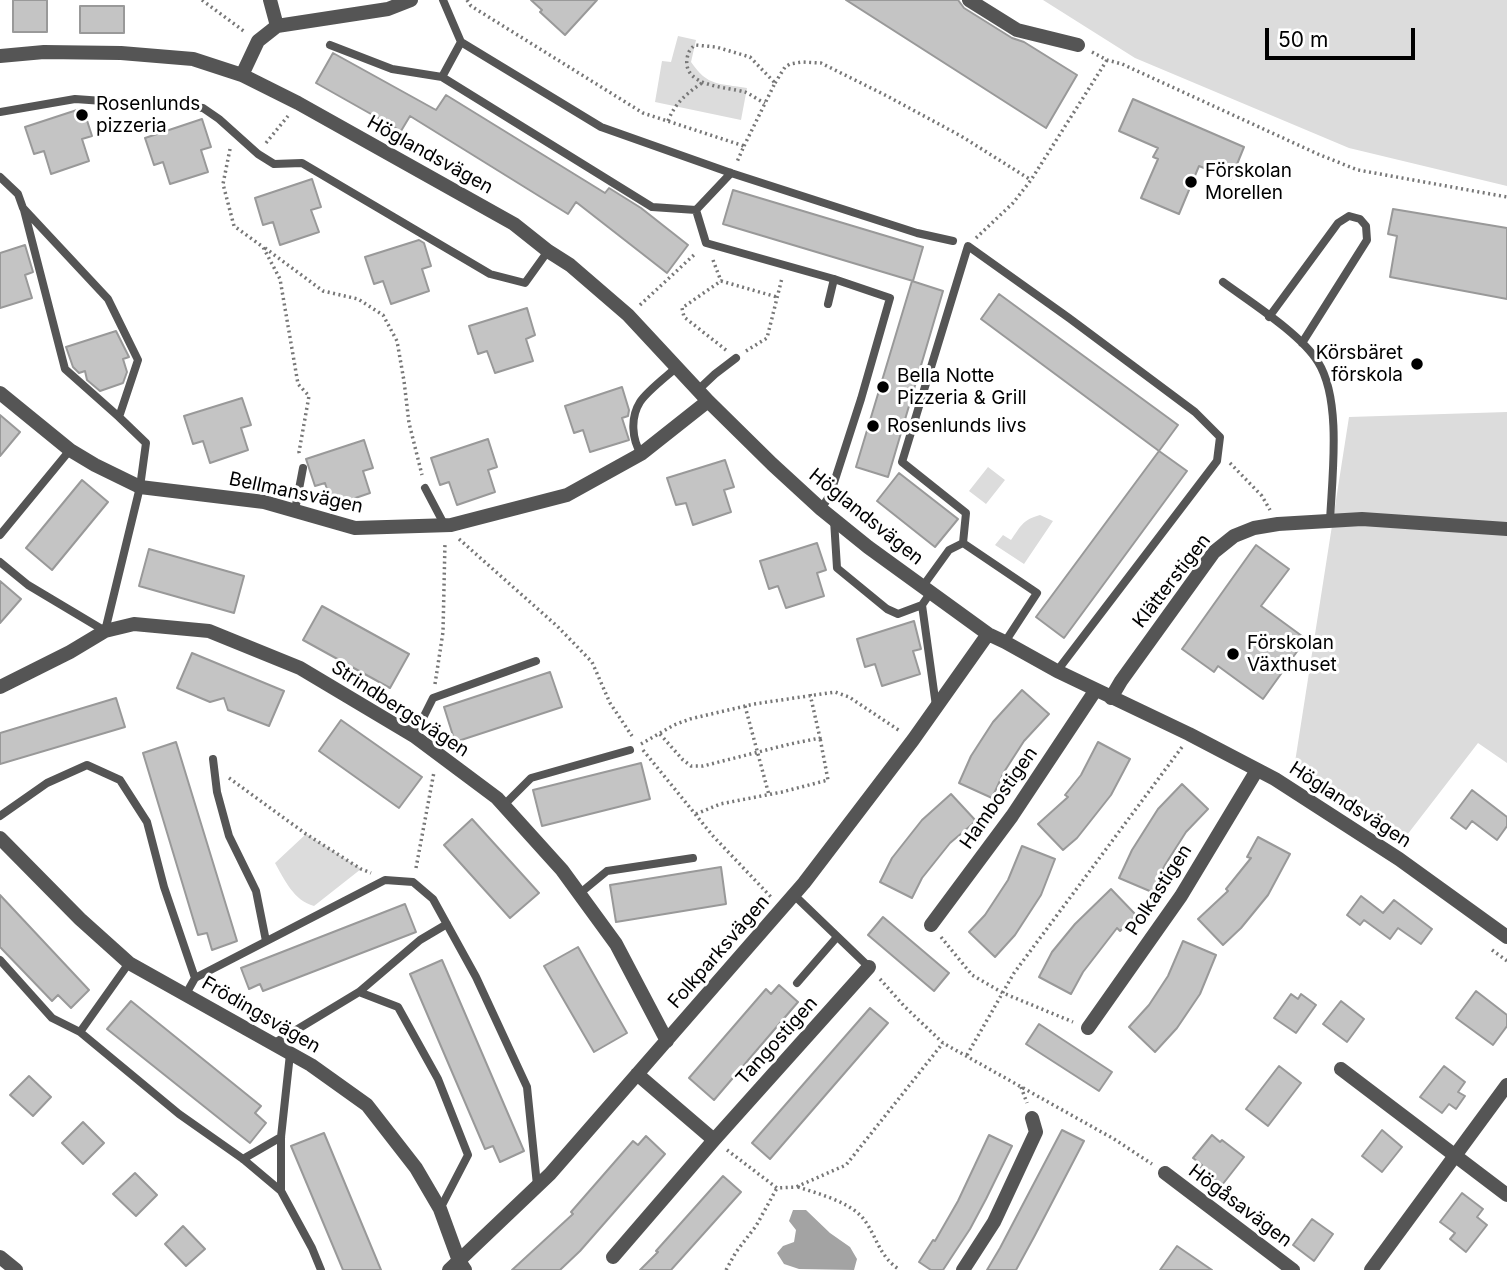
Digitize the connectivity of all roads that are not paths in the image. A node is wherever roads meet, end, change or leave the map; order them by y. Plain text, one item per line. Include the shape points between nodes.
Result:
1 (270, 0) edge
2 (411, 0) edge
3 (443, 0) edge
4 (970, 0) edge
5 (277, 26) junction
6 (461, 42) junction
7 (330, 45) dead end
8 (1078, 45) road end
9 (0, 56) edge
10 (242, 75) junction
11 (442, 77) junction
12 (0, 112) edge
13 (731, 173) junction
14 (0, 177) edge
15 (23, 208) junction
16 (696, 211) junction
17 (953, 241) dead end
18 (548, 251) junction
19 (834, 279) junction
20 (1223, 282) dead end
21 (828, 304) dead end
22 (1269, 317) junction
23 (1302, 343) junction
24 (736, 358) road end
25 (677, 367) junction
26 (0, 393) edge
27 (703, 396) junction
28 (119, 417) junction
29 (70, 450) junction
30 (641, 454) junction
31 (303, 468) dead end
32 (140, 487) junction
33 (425, 488) road end
34 (821, 509) junction
35 (295, 510) junction
36 (834, 520) junction
37 (1331, 521) junction
38 (445, 526) junction
39 (1507, 528) edge
40 (0, 535) edge
41 (964, 542) junction
42 (0, 562) edge
43 (927, 589) junction
44 (922, 605) junction
45 (104, 631) junction
46 (988, 634) junction
47 (1005, 642) junction
48 (536, 662) dead end
49 (1057, 671) junction
50 (0, 687) edge
51 (1095, 691) junction
52 (1111, 698) junction
53 (936, 708) junction
54 (414, 736) junction
55 (630, 750) dead end
56 (214, 763) road end
57 (1257, 770) junction
58 (504, 805) junction
59 (0, 816) edge
60 (0, 838) edge
61 (693, 859) dead end
62 (579, 894) junction
63 (794, 895) junction
64 (447, 924) junction
65 (931, 925) road end
66 (837, 937) junction
67 (1507, 937) edge
68 (266, 941) junction
69 (0, 960) edge
70 (129, 962) junction
71 (869, 967) joint
72 (195, 978) junction
73 (797, 983) dead end
74 (359, 992) junction
75 (186, 994) junction
76 (1088, 1028) road end
77 (80, 1032) junction
78 (667, 1041) junction
79 (273, 1044) junction
80 (290, 1054) junction
81 (1341, 1069) dead end
82 (637, 1074) junction
83 (1507, 1085) edge
84 (1032, 1118) dead end
85 (281, 1137) junction
86 (714, 1140) junction
87 (1455, 1156) junction
88 (243, 1158) junction
89 (1165, 1173) road end
90 (537, 1185) junction
91 (281, 1191) junction
92 (1507, 1195) edge
93 (440, 1209) junction
94 (0, 1257) edge
95 (613, 1257) dead end
96 (458, 1267) edge
97 (16, 1270) edge
98 (321, 1270) edge
99 (963, 1270) edge
100 (1293, 1270) edge
101 (1371, 1270) edge

1 - 5 street
2 - 5 street via 388,9
3 - 6 lane
4 - 8 street via 1017,30
5 - 10 street via 258,41
6 - 11 lane
6 - 13 lane via 601,127
7 - 11 lane via 393,69
9 - 10 street, Höglandsvägen via 121,53 193,59
10 - 18 street, Höglandsvägen via 514,224
11 - 16 lane via 652,207
12 - 18 lane via 75,99 203,108 274,164 302,163 490,274 525,283
13 - 16 lane
13 - 17 lane
14 - 15 lane via 18,194
15 - 28 lane via 65,369
15 - 28 lane via 108,299 138,359
16 - 19 lane via 706,243
18 - 25 street, Höglandsvägen via 628,315
19 - 21 lane
19 - 34 lane via 890,298 858,411
20 - 22 lane
22 - 23 lane
22 - 23 lane via 1338,223 1349,216 1360,219 1367,240
23 - 37 lane via 1319,362 1331,397
24 - 27 lane via 715,373
25 - 27 street, Höglandsvägen
25 - 30 lane via 641,401 633,420 634,443
26 - 29 street, Bellmansvägen
27 - 30 street, Bellmansvägen
27 - 34 street, Höglandsvägen
28 - 32 lane via 146,443
29 - 32 street, Bellmansvägen
29 - 40 lane
30 - 38 street, Bellmansvägen via 567,495
31 - 35 lane
32 - 35 street, Bellmansvägen
32 - 45 lane
33 - 38 lane
34 - 36 street, Höglandsvägen
35 - 38 street, Bellmansvägen via 355,528
36 - 43 street, Höglandsvägen
36 - 44 lane via 837,568 898,614
37 - 39 street, Klätterstigen
37 - 52 street, Klätterstigen via 1254,528 1214,552
41 - 43 lane via 949,551
41 - 47 lane via 1037,593
41 - 49 lane via 966,513 902,462 968,246 1195,412 1220,437 1217,460
42 - 45 lane via 28,585
43 - 44 lane
43 - 46 street, Höglandsvägen
44 - 53 lane
45 - 50 street, Strindbergsvägen
45 - 54 street, Strindbergsvägen via 134,624 209,631 300,668
46 - 47 street, Höglandsvägen
46 - 53 street, Folkparksvägen
47 - 49 street, Höglandsvägen
48 - 54 lane via 433,698
49 - 51 street, Höglandsvägen
51 - 52 street, Höglandsvägen
51 - 65 street, Hambostigen via 1012,816
52 - 57 street, Höglandsvägen
53 - 63 street, Folkparksvägen
54 - 58 street, Strindbergsvägen
55 - 58 lane via 531,778
56 - 68 lane via 229,836 256,891
57 - 67 street, Höglandsvägen via 1399,859
57 - 76 street, Polkastigen via 1181,896
58 - 62 street, Strindbergsvägen
59 - 72 lane via 47,783 87,765 120,780 147,822
60 - 70 street, Frödingsvägen
61 - 62 lane via 607,871
62 - 78 street, Strindbergsvägen via 616,944
63 - 66 lane
63 - 78 street, Folkparksvägen
64 - 68 lane via 433,899 413,882 385,880
64 - 74 lane via 420,940
64 - 90 lane via 527,1087
66 - 71 lane
66 - 73 lane
68 - 72 lane
69 - 77 lane via 52,1018
70 - 75 street, Frödingsvägen
70 - 77 lane
71 - 86 street, Tangostigen
72 - 75 lane
74 - 79 lane
74 - 93 lane via 398,1007 438,1079 468,1155
75 - 79 street, Frödingsvägen
77 - 88 lane via 179,1114
78 - 82 street, Folkparksvägen
79 - 80 street, Frödingsvägen
80 - 85 lane
80 - 93 street, Frödingsvägen via 367,1105 416,1168
81 - 87 street
82 - 86 street
82 - 90 street, Folkparksvägen
83 - 87 street
84 - 99 street via 1036,1132 994,1222
85 - 88 lane
85 - 91 lane
86 - 95 street, Tangostigen
87 - 92 street
87 - 101 street
88 - 91 lane
89 - 100 street, Högåsavägen
90 - 96 street, Folkparksvägen
91 - 98 lane
93 - 96 street, Frödingsvägen
94 - 97 street

